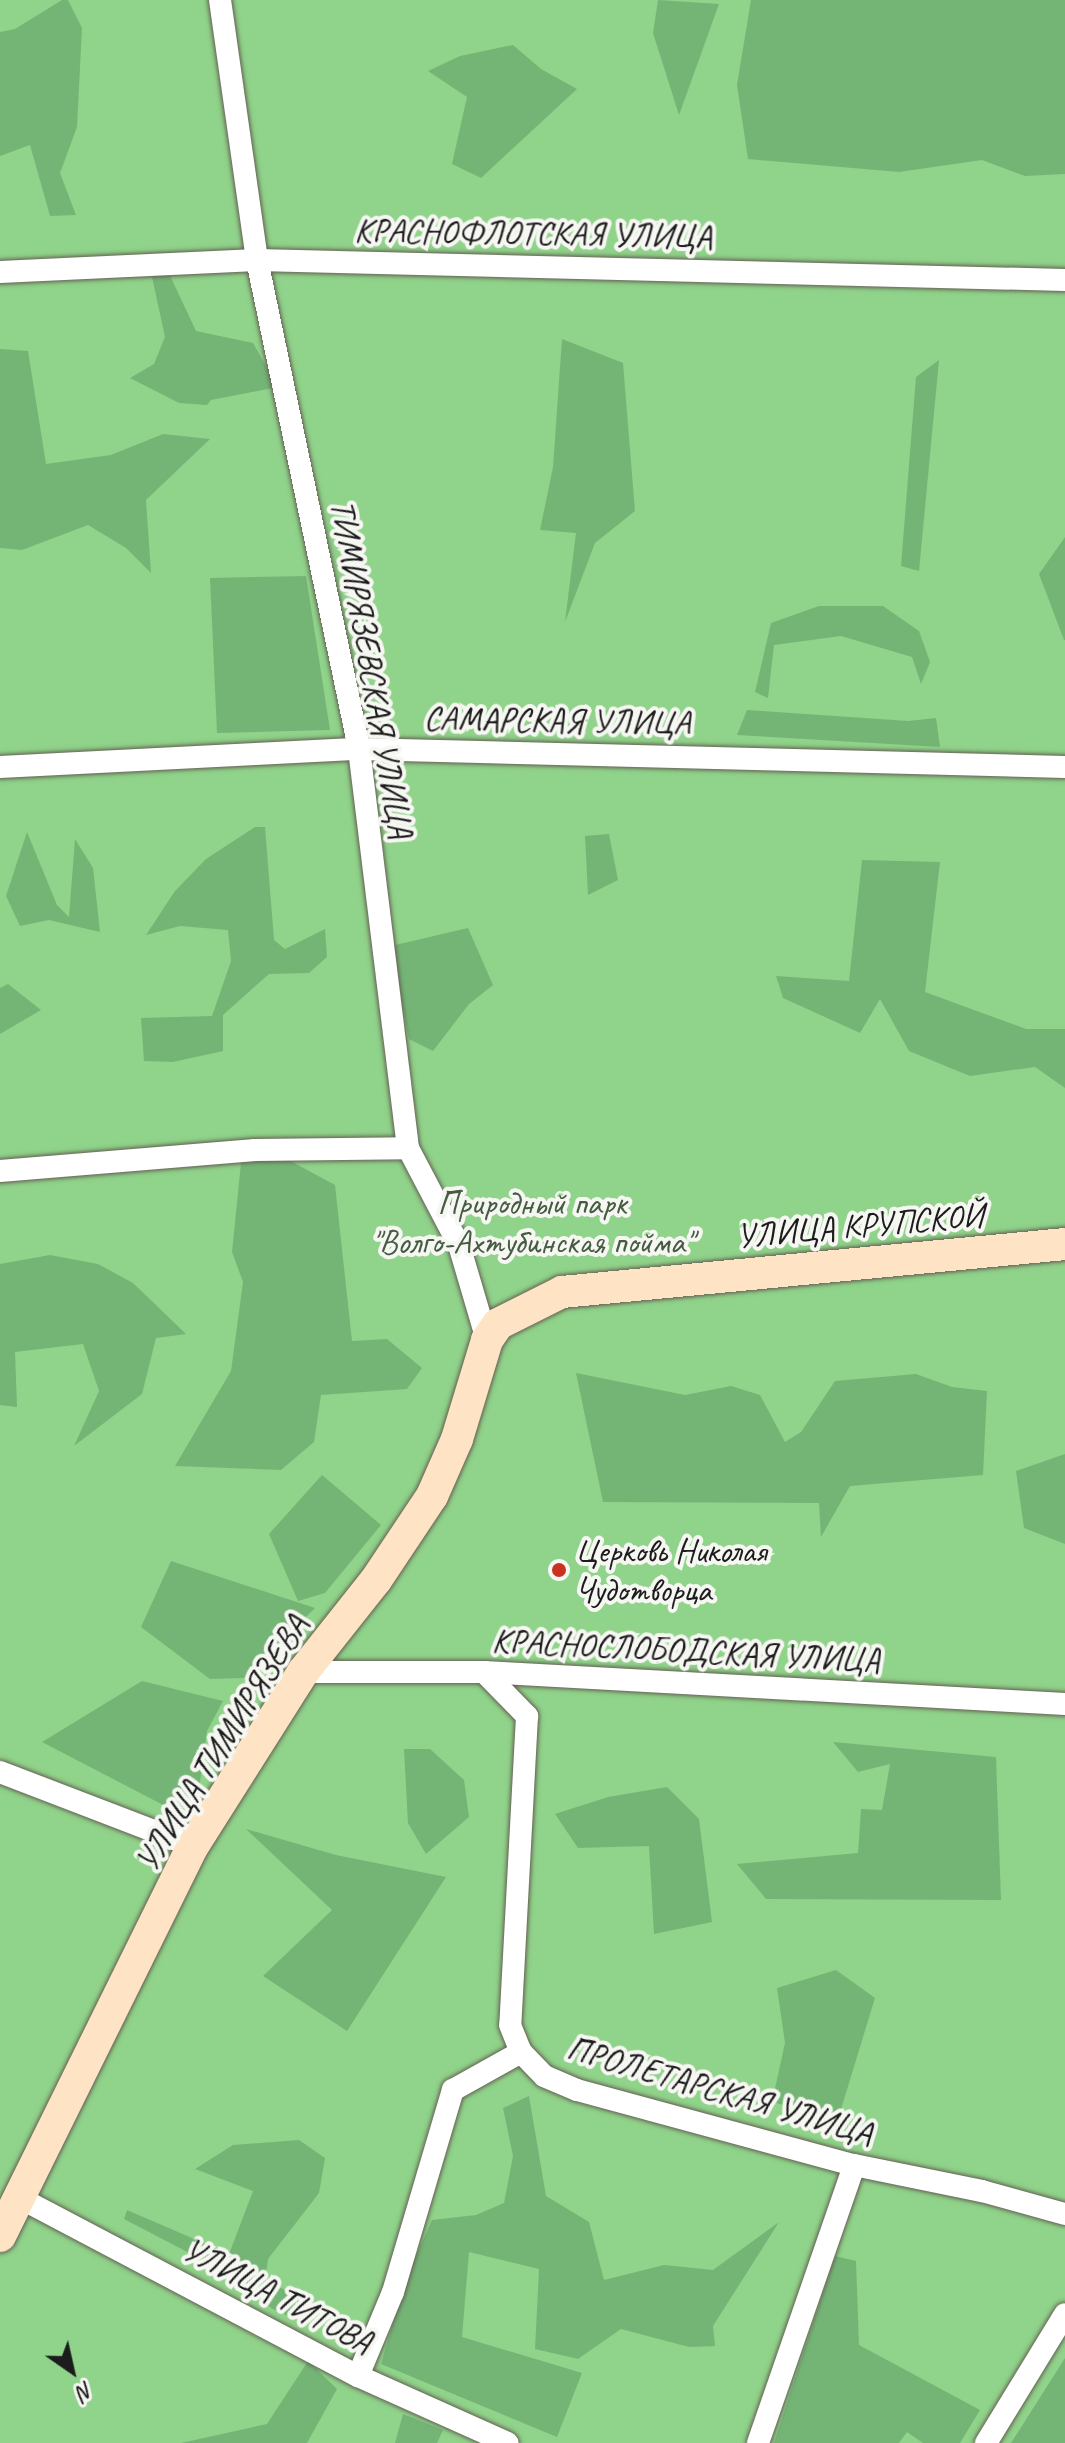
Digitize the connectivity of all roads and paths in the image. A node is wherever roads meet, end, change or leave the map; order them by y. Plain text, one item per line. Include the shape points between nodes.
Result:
1 (220, 0) edge
2 (257, 260) junction
3 (0, 272) edge
4 (1065, 280) edge
5 (359, 749) junction
6 (0, 767) edge
7 (1065, 767) edge
8 (408, 1148) junction
9 (0, 1171) edge
10 (1065, 1244) edge
11 (487, 1340) junction
12 (303, 1672) junction
13 (484, 1672) junction
14 (1065, 1704) edge
15 (0, 1772) edge
16 (193, 1846) junction
17 (521, 2052) junction
18 (854, 2165) junction
19 (20, 2198) junction
20 (1065, 2214) edge
21 (0, 2236) edge
22 (1065, 2314) edge
23 (358, 2376) junction
24 (508, 2443) edge
25 (758, 2443) edge
26 (986, 2443) edge

1 - 2 street, ТИМИРЯЗЕВСКАЯ УЛИЦА
2 - 3 street, КРАСНОФЛОТСКАЯ УЛИЦА
2 - 4 street, КРАСНОФЛОТСКАЯ УЛИЦА
2 - 5 street, ТИМИРЯЗЕВСКАЯ УЛИЦА
5 - 6 street, САМАРСКАЯ УЛИЦА
5 - 7 street, САМАРСКАЯ УЛИЦА
5 - 8 street, ТИМИРЯЗЕВСКАЯ УЛИЦА
8 - 9 street via 255,1150
8 - 11 street, ТИМИРЯЗЕВСКАЯ УЛИЦА via 459,1245
10 - 11 street, УЛИЦА КРУПСКОЙ via 562,1292 513,1313
11 - 12 street, УЛИЦА ТИМИРЯЗЕВА via 457,1439 432,1496 376,1580
12 - 13 street, КРАСНОСЛОБОДСКАЯ УЛИЦА
12 - 16 street, УЛИЦА ТИМИРЯЗЕВА
13 - 14 street, КРАСНОСЛОБОДСКАЯ УЛИЦА
13 - 17 street, ПРОЛЕТАРСКАЯ УЛИЦА via 527,1716 510,2025
15 - 16 street
16 - 19 street, УЛИЦА ТИМИРЯЗЕВА
17 - 18 street, ПРОЛЕТАРСКАЯ УЛИЦА via 544,2076 577,2090
17 - 23 street via 453,2090 393,2292
18 - 20 street, ПРОЛЕТАРСКАЯ УЛИЦА
18 - 25 street
19 - 21 street, УЛИЦА ТИМИРЯЗЕВА
19 - 23 street, УЛИЦА ТИТОВА
22 - 26 street
23 - 24 street, УЛИЦА ТИТОВА

